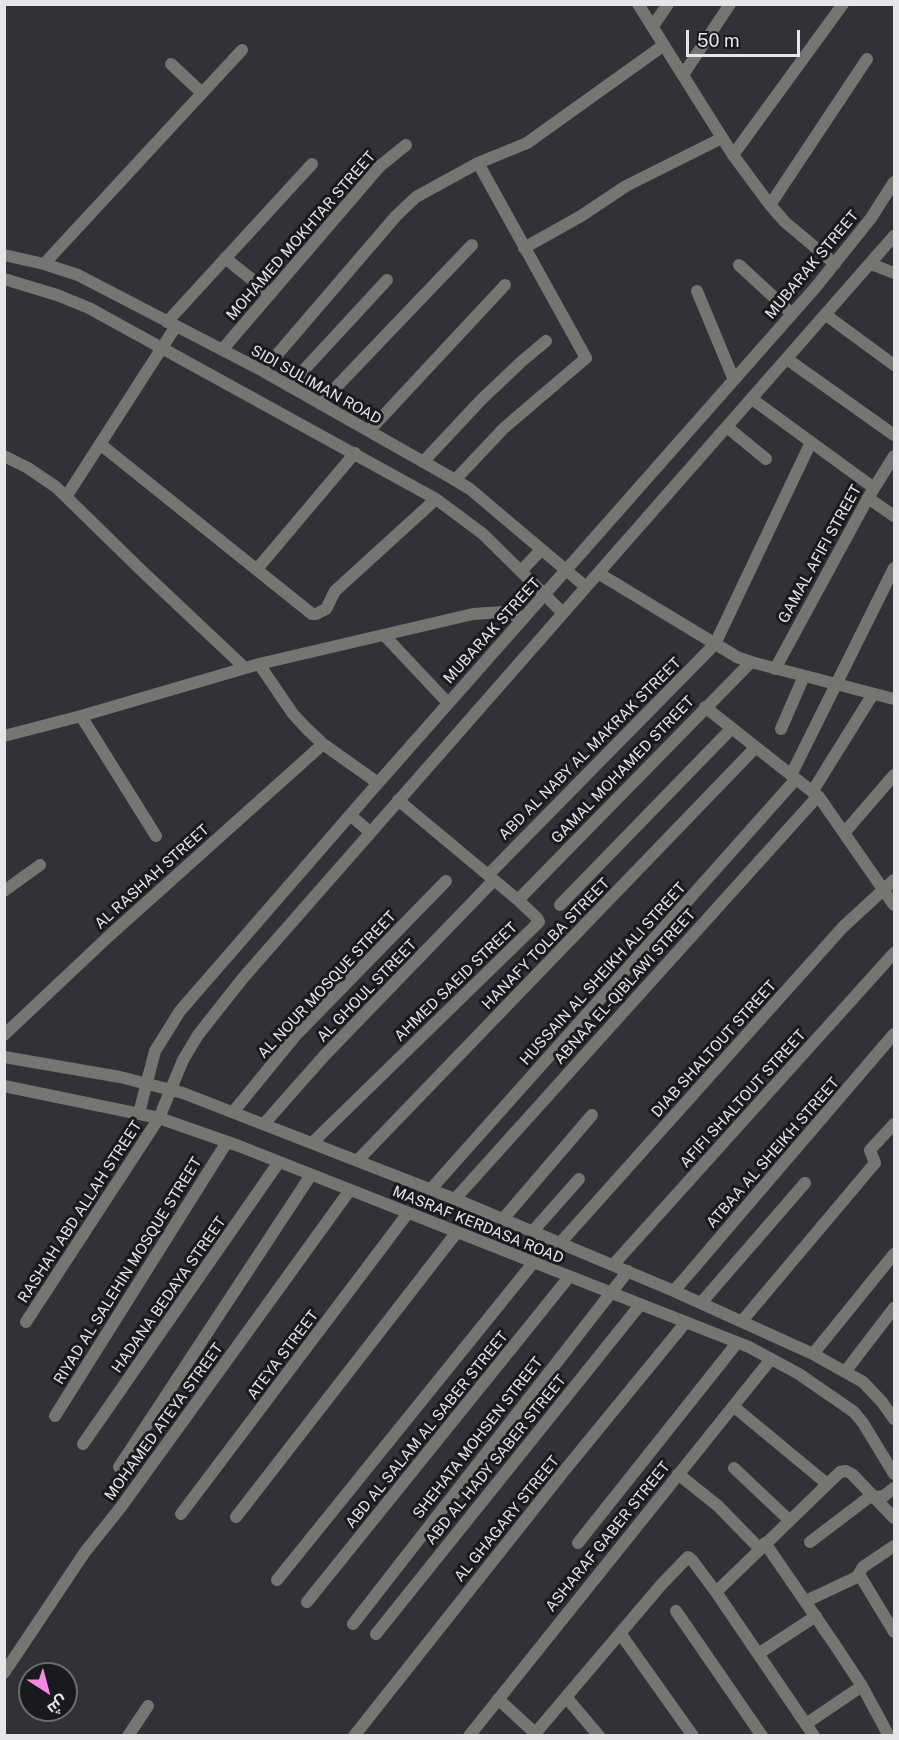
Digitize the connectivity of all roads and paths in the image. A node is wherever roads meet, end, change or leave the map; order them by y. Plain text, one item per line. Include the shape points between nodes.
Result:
1 (638, 4) edge
2 (668, 4) edge
3 (730, 4) edge
4 (843, 4) edge
5 (653, 26) junction
6 (664, 45) junction
7 (242, 50) dead end
8 (867, 59) dead end
9 (171, 64) dead end
10 (683, 75) junction
11 (202, 93) junction
12 (722, 138) junction
13 (405, 145) dead end
14 (733, 155) junction
15 (478, 163) junction
16 (312, 164) dead end
17 (894, 182) edge
18 (770, 204) junction
19 (894, 236) edge
20 (472, 245) dead end
21 (524, 248) junction
22 (4, 255) edge
23 (225, 258) junction
24 (44, 264) junction
25 (835, 264) junction
26 (871, 264) junction
27 (739, 265) dead end
28 (894, 273) edge
29 (4, 279) edge
30 (387, 280) dead end
31 (505, 285) dead end
32 (697, 291) dead end
33 (270, 294) junction
34 (792, 314) junction
35 (826, 315) junction
36 (171, 324) junction
37 (546, 341) dead end
38 (163, 348) junction
39 (222, 350) junction
40 (787, 359) junction
41 (894, 365) edge
42 (263, 371) junction
43 (734, 380) junction
44 (289, 386) junction
45 (752, 399) junction
46 (320, 404) junction
47 (727, 427) junction
48 (369, 431) junction
49 (894, 435) edge
50 (811, 442) junction
51 (100, 444) junction
52 (355, 453) junction
53 (4, 456) edge
54 (894, 456) edge
55 (766, 459) dead end
56 (423, 462) junction
57 (455, 480) junction
58 (871, 493) junction
59 (66, 497) junction
60 (436, 499) junction
61 (894, 516) edge
62 (541, 549) junction
63 (894, 567) edge
64 (256, 569) junction
65 (566, 570) junction
66 (521, 571) junction
67 (598, 573) junction
68 (586, 587) junction
69 (544, 595) junction
70 (563, 613) junction
71 (524, 618) junction
72 (384, 635) junction
73 (715, 644) junction
74 (751, 662) junction
75 (259, 664) junction
76 (245, 668) junction
77 (775, 669) junction
78 (804, 676) junction
79 (836, 685) junction
80 (873, 694) junction
81 (893, 696) edge
82 (448, 703) junction
83 (705, 707) junction
84 (81, 716) junction
85 (732, 728) junction
86 (781, 729) dead end
87 (4, 736) edge
88 (323, 744) junction
89 (756, 747) junction
90 (894, 775) edge
91 (793, 777) junction
92 (378, 783) junction
93 (815, 794) junction
94 (398, 800) junction
95 (350, 815) junction
96 (370, 832) junction
97 (844, 833) junction
98 (156, 836) dead end
99 (40, 865) dead end
100 (491, 878) junction
101 (894, 880) edge
102 (446, 881) dead end
103 (884, 889) junction
104 (4, 891) edge
105 (518, 900) junction
106 (560, 904) dead end
107 (894, 905) edge
108 (894, 953) edge
109 (894, 1034) edge
110 (4, 1035) edge
111 (4, 1057) edge
112 (146, 1084) junction
113 (6, 1088) edge
114 (170, 1089) junction
115 (233, 1112) junction
116 (139, 1113) junction
117 (592, 1115) dead end
118 (159, 1118) junction
119 (264, 1124) junction
120 (894, 1124) edge
121 (226, 1142) junction
122 (312, 1143) junction
123 (357, 1161) junction
124 (279, 1162) junction
125 (311, 1175) junction
126 (579, 1179) dead end
127 (805, 1183) dead end
128 (350, 1190) junction
129 (432, 1190) junction
130 (455, 1199) junction
131 (408, 1213) junction
132 (503, 1219) junction
133 (533, 1231) junction
134 (457, 1233) junction
135 (561, 1242) junction
136 (894, 1254) edge
137 (533, 1263) junction
138 (613, 1264) junction
139 (628, 1271) junction
140 (569, 1277) junction
141 (674, 1291) junction
142 (610, 1293) junction
143 (700, 1303) junction
144 (640, 1305) junction
145 (894, 1308) edge
146 (742, 1321) junction
147 (26, 1322) dead end
148 (686, 1322) junction
149 (737, 1342) junction
150 (813, 1354) junction
151 (771, 1359) junction
152 (845, 1371) junction
153 (733, 1406) junction
154 (893, 1413) edge
155 (56, 1416) dead end
156 (83, 1444) dead end
157 (119, 1467) dead end
158 (734, 1467) dead end
159 (678, 1474) junction
160 (894, 1474) edge
161 (826, 1484) junction
162 (894, 1488) edge
163 (875, 1498) junction
164 (182, 1514) dead end
165 (236, 1517) dead end
166 (894, 1518) edge
167 (789, 1520) junction
168 (810, 1542) dead end
169 (578, 1543) dead end
170 (763, 1546) junction
171 (894, 1546) edge
172 (859, 1574) junction
173 (277, 1580) dead end
174 (716, 1592) junction
175 (806, 1601) junction
176 (307, 1602) dead end
177 (676, 1611) dead end
178 (816, 1616) junction
179 (353, 1624) dead end
180 (894, 1632) edge
181 (376, 1634) dead end
182 (621, 1634) junction
183 (759, 1654) junction
184 (4, 1673) edge
185 (862, 1686) junction
186 (566, 1697) junction
187 (498, 1699) junction
188 (148, 1706) dead end
189 (806, 1724) junction
190 (534, 1734) edge
191 (128, 1736) edge
192 (354, 1736) edge
193 (469, 1736) edge
194 (599, 1736) edge
195 (693, 1736) edge
196 (762, 1736) edge
197 (813, 1736) edge
198 (889, 1736) edge

1 - 5 street
2 - 5 street
3 - 10 street
4 - 14 street
5 - 6 street
6 - 10 street
6 - 15 street via 527,143
7 - 11 street
8 - 18 street
9 - 11 street
10 - 12 street
11 - 24 street
12 - 14 street
12 - 21 street via 626,186
13 - 33 street, MOHAMED MOKHTAR STREET via 380,166
14 - 18 street
15 - 21 street
15 - 42 street via 416,197 396,216
16 - 23 street
17 - 25 street, MUBARAK STREET
18 - 25 street via 785,222
19 - 26 street
20 - 46 street
21 - 57 street via 586,358 510,422
22 - 24 street, SIDI SULIMAN ROAD
23 - 33 street
23 - 36 street
24 - 36 street, SIDI SULIMAN ROAD via 78,275
25 - 34 street, MUBARAK STREET
26 - 28 street
26 - 35 street
27 - 34 street
29 - 38 street via 89,308
30 - 44 street
31 - 48 street
32 - 43 street
33 - 39 street, MOHAMED MOKHTAR STREET
34 - 43 street, MUBARAK STREET
35 - 40 street
35 - 41 street
36 - 38 street
36 - 39 street, SIDI SULIMAN ROAD
37 - 56 street via 481,400
38 - 51 street
38 - 52 street
39 - 42 street, SIDI SULIMAN ROAD
40 - 45 street
40 - 49 street
42 - 44 street, SIDI SULIMAN ROAD
43 - 65 street, MUBARAK STREET
44 - 46 street, SIDI SULIMAN ROAD
45 - 47 street
45 - 50 street
46 - 48 street, SIDI SULIMAN ROAD
47 - 55 street
47 - 67 street
48 - 56 street, SIDI SULIMAN ROAD
50 - 58 street
50 - 73 street, ABD AL NABY AL MAKRAK STREET
51 - 59 street
51 - 64 street
52 - 60 street
52 - 64 street
53 - 59 street via 46,480
54 - 58 street, GAMAL AFIFI STREET
56 - 57 street, SIDI SULIMAN ROAD
57 - 62 street, SIDI SULIMAN ROAD
58 - 61 street
58 - 77 street, GAMAL AFIFI STREET
59 - 76 street
60 - 64 street via 335,591 320,614 312,614
60 - 66 street via 483,534
62 - 65 street, SIDI SULIMAN ROAD
62 - 66 street
63 - 79 street, HUSSAIN AL SHEIKH ALI STREET
65 - 68 street, SIDI SULIMAN ROAD
65 - 69 street, MUBARAK STREET
66 - 69 street
67 - 68 street
67 - 73 street
68 - 70 street
69 - 70 street
69 - 71 street, MUBARAK STREET
70 - 94 street
71 - 72 street via 485,612
71 - 82 street, MUBARAK STREET
72 - 75 street
72 - 82 street
73 - 74 street
73 - 100 street, ABD AL NABY AL MAKRAK STREET
74 - 77 street
74 - 83 street, GAMAL MOHAMED STREET
75 - 76 street
75 - 88 street via 292,714
76 - 84 street
77 - 78 street
78 - 79 street
78 - 86 street
79 - 80 street
79 - 91 street, HUSSAIN AL SHEIKH ALI STREET
80 - 81 street
80 - 93 street, ABNAA EL-QIBLAWI STREET
82 - 92 street, MUBARAK STREET
83 - 85 street
83 - 105 street, GAMAL MOHAMED STREET
84 - 87 street
84 - 98 street
85 - 89 street
85 - 106 street
88 - 92 street
88 - 110 street, AL RASHAH STREET
89 - 91 street
89 - 123 street, HANAFY TOLBA STREET
90 - 97 street
91 - 93 street
91 - 129 street, HUSSAIN AL SHEIKH ALI STREET
92 - 95 street, MUBARAK STREET
93 - 97 street
93 - 130 street, ABNAA EL-QIBLAWI STREET
94 - 96 street
94 - 100 street, AHMED SAEID STREET
95 - 96 street
95 - 112 street, MUBARAK STREET via 180,1011 155,1051
96 - 114 street via 206,1025
97 - 103 street
99 - 104 street
100 - 105 street, AHMED SAEID STREET
100 - 119 street, AL GHOUL STREET
101 - 103 street, DIAB SHALTOUT STREET
102 - 115 street, AL NOUR MOSQUE STREET via 296,1035
103 - 107 street
103 - 135 street, DIAB SHALTOUT STREET via 843,927
105 - 122 street, AHMED SAEID STREET via 537,918 538,924
108 - 138 street, AFIFI SHALTOUT STREET
109 - 141 street, ATBAA AL SHEIKH STREET
111 - 112 street, MASRAF KERDASA ROAD
112 - 114 street, MASRAF KERDASA ROAD
112 - 116 street, MUBARAK STREET
113 - 116 street, MASRAF KERDASA ROAD
114 - 115 street, MASRAF KERDASA ROAD
114 - 118 street
115 - 119 street, MASRAF KERDASA ROAD
116 - 118 street, MASRAF KERDASA ROAD
117 - 132 street
118 - 121 street, MASRAF KERDASA ROAD
118 - 147 street, RASHAH ABD ALLAH STREET
119 - 122 street, MASRAF KERDASA ROAD
120 - 146 street via 870,1150 875,1163
121 - 124 street, MASRAF KERDASA ROAD
121 - 155 street, RIYAD AL SALEHIN MOSQUE STREET
122 - 123 street, MASRAF KERDASA ROAD
123 - 129 street, MASRAF KERDASA ROAD
124 - 125 street, MASRAF KERDASA ROAD
124 - 156 street, HADANA BEDAYA STREET
125 - 128 street, MASRAF KERDASA ROAD
125 - 157 street
126 - 133 street
127 - 143 street
128 - 131 street, MASRAF KERDASA ROAD
128 - 184 street, MOHAMED ATEYA STREET via 122,1507 85,1552
129 - 130 street, MASRAF KERDASA ROAD
130 - 132 street, MASRAF KERDASA ROAD
131 - 134 street, MASRAF KERDASA ROAD
131 - 164 street, ATEYA STREET
132 - 133 street, MASRAF KERDASA ROAD
133 - 135 street, MASRAF KERDASA ROAD
134 - 137 street, MASRAF KERDASA ROAD
134 - 165 street
135 - 138 street, MASRAF KERDASA ROAD
136 - 150 street
137 - 140 street, MASRAF KERDASA ROAD
137 - 173 street
138 - 139 street, MASRAF KERDASA ROAD
139 - 141 street, MASRAF KERDASA ROAD
139 - 142 street, SHEHATA MOHSEN STREET
140 - 142 street, MASRAF KERDASA ROAD
140 - 176 street, ABD AL SALAM AL SABER STREET
141 - 143 street, MASRAF KERDASA ROAD
142 - 144 street, MASRAF KERDASA ROAD
142 - 179 street, SHEHATA MOHSEN STREET
143 - 146 street, MASRAF KERDASA ROAD
144 - 148 street, MASRAF KERDASA ROAD
144 - 181 street, ABD AL HADY SABER STREET
145 - 152 street
146 - 150 street, MASRAF KERDASA ROAD
148 - 149 street, MASRAF KERDASA ROAD
148 - 192 street, AL GHAGARY STREET
149 - 151 street, MASRAF KERDASA ROAD
149 - 169 street
150 - 152 street, MASRAF KERDASA ROAD
151 - 153 street, ASHARAF GABER STREET
151 - 160 street, MASRAF KERDASA ROAD via 854,1412
152 - 154 street, MASRAF KERDASA ROAD via 863,1382
153 - 159 street, ASHARAF GABER STREET
153 - 161 street
158 - 167 street
159 - 170 street
159 - 187 street, ASHARAF GABER STREET
161 - 163 street via 846,1471
161 - 167 street
162 - 163 street
163 - 166 street
163 - 168 street via 867,1498
167 - 170 street
170 - 174 street
170 - 175 street
171 - 172 street
172 - 175 street
172 - 180 street
174 - 182 street via 688,1557
174 - 183 street
175 - 178 street
177 - 196 street
178 - 183 street
178 - 185 street
182 - 186 street
182 - 195 street
183 - 189 street
185 - 189 street
185 - 198 street
186 - 190 street
186 - 194 street
187 - 190 street
187 - 193 street, ASHARAF GABER STREET
188 - 191 street
189 - 197 street

